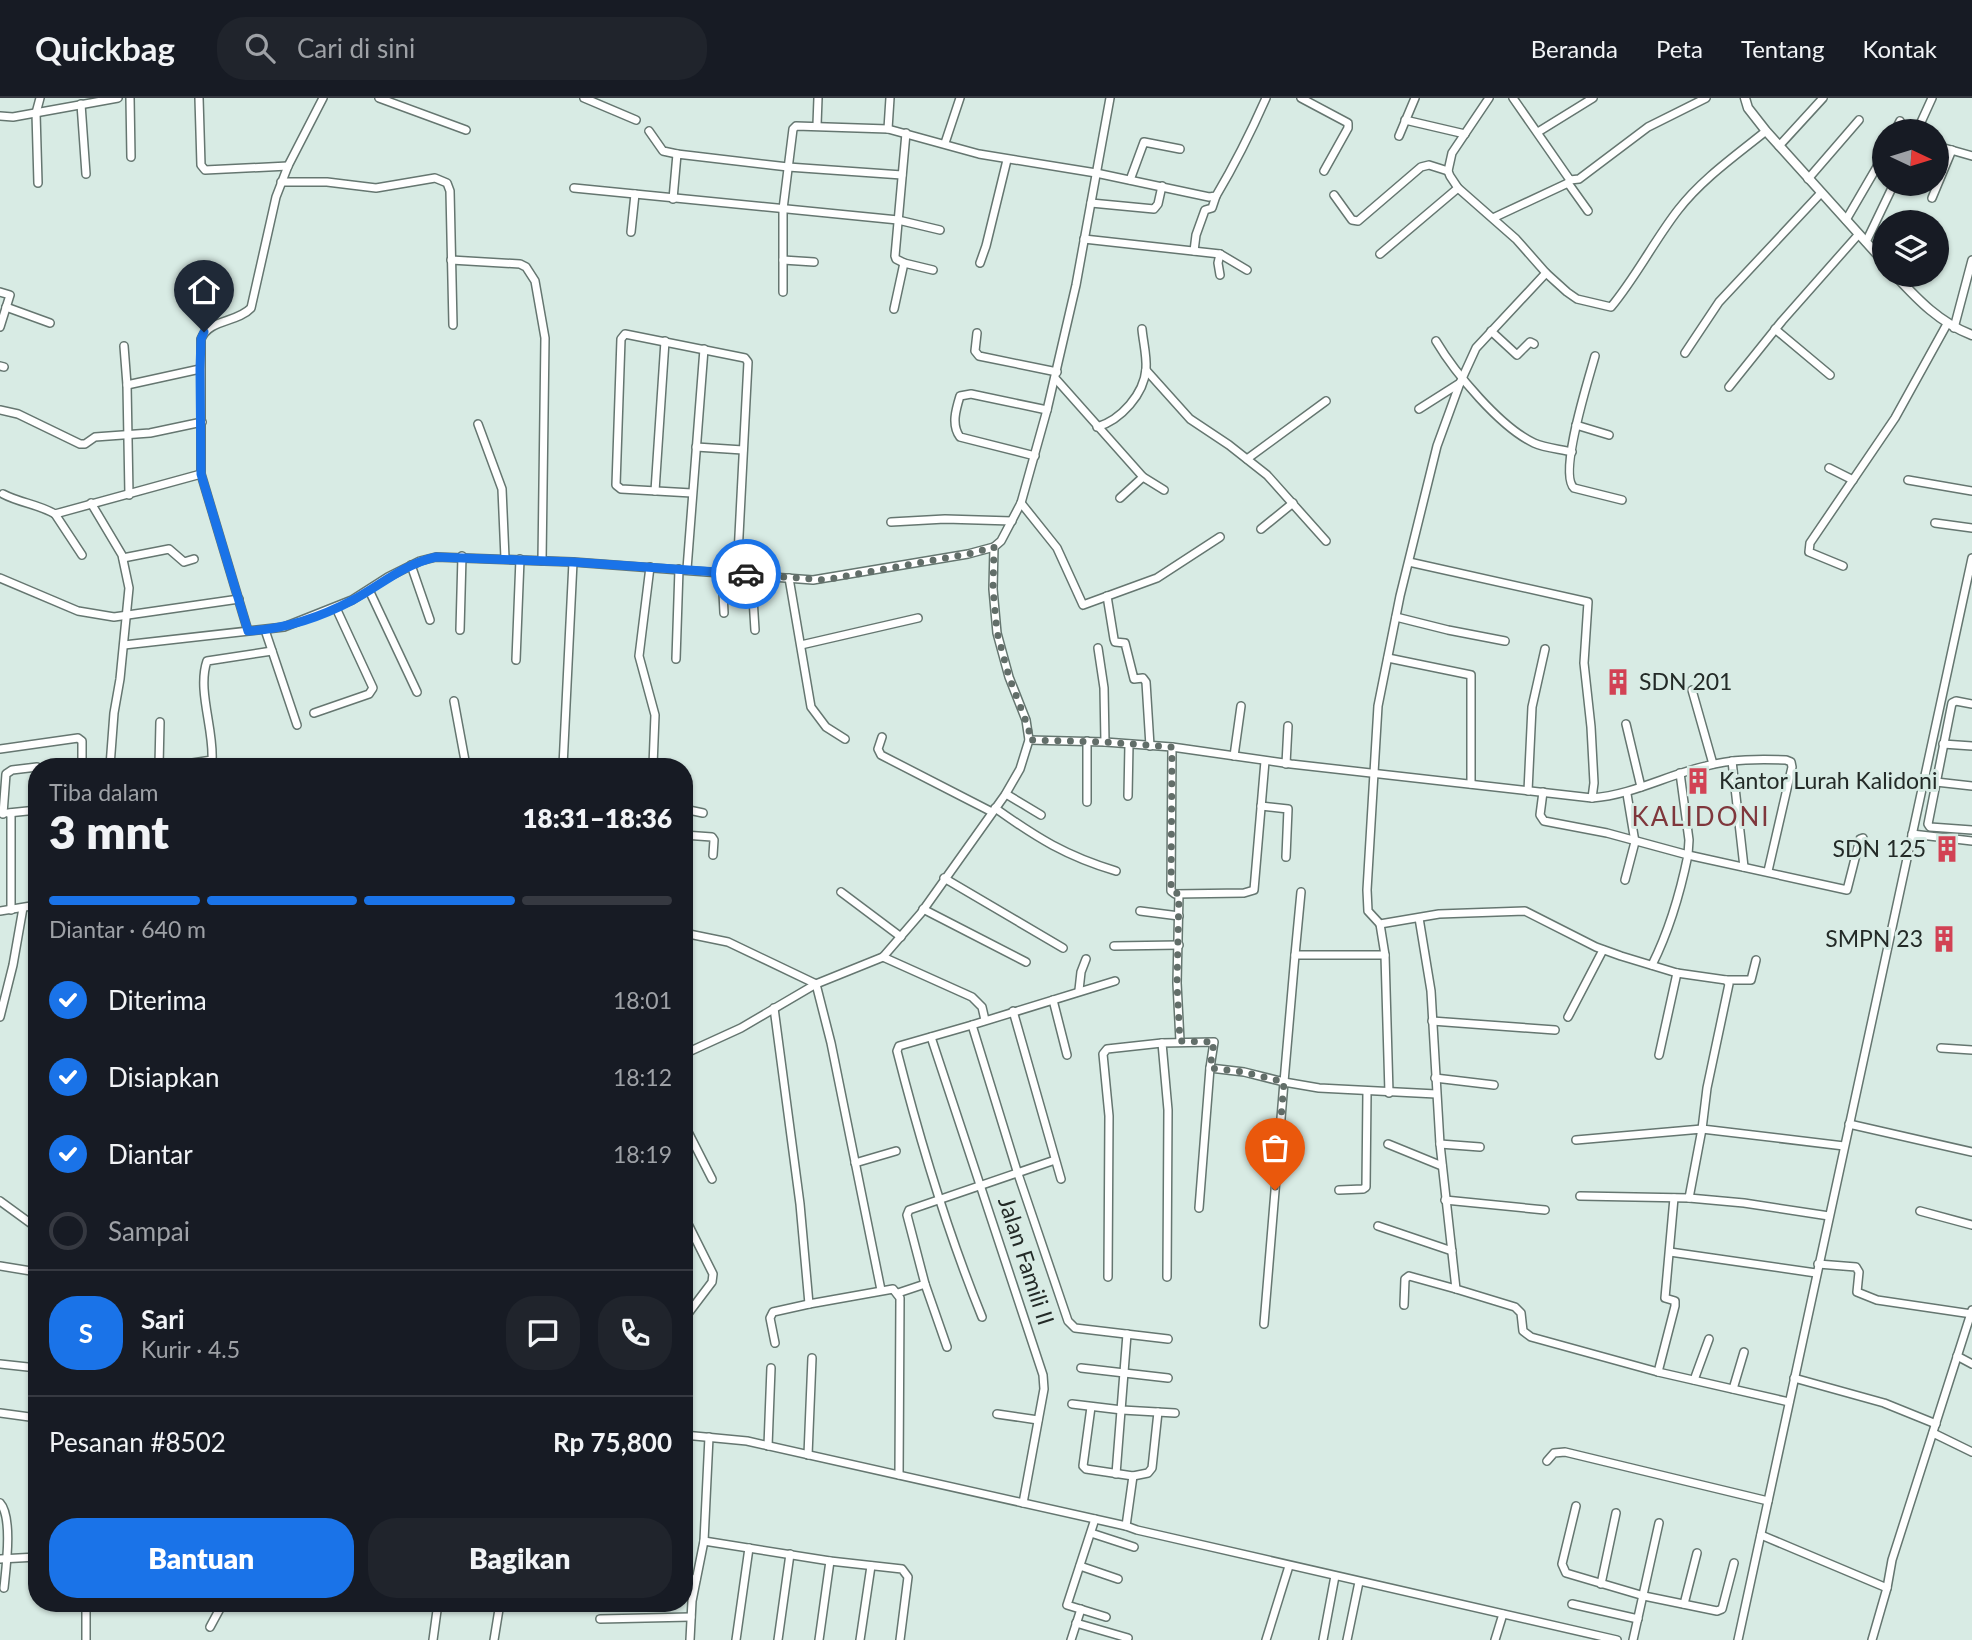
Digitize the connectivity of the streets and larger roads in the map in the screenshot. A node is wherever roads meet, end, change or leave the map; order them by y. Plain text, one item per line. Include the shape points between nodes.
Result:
1 (40, 98) edge
2 (118, 98) edge
3 (130, 98) edge
4 (199, 98) edge
5 (323, 98) edge
6 (379, 98) edge
7 (584, 98) edge
8 (818, 98) edge
9 (890, 98) edge
10 (960, 98) edge
11 (1110, 98) edge
12 (1266, 98) edge
13 (1301, 98) edge
14 (1415, 98) edge
15 (1489, 98) edge
16 (1513, 98) edge
17 (1593, 98) edge
18 (1706, 98) edge
19 (1745, 98) edge
20 (1823, 98) edge
21 (1932, 98) edge
22 (81, 104) junction
23 (36, 113) junction
24 (0, 116) edge
25 (1922, 119) edge
26 (636, 120) dead end
27 (1405, 120) junction
28 (1859, 120) dead end
29 (817, 125) junction
30 (888, 129) junction
31 (466, 130) dead end
32 (649, 131) dead end
33 (1766, 131) junction
34 (1538, 132) junction
35 (906, 133) junction
36 (1465, 134) junction
37 (1399, 136) dead end
38 (945, 143) junction
39 (1779, 146) junction
40 (1180, 149) dead end
41 (1952, 150) joint
42 (677, 154) junction
43 (1972, 156) edge
44 (131, 158) dead end
45 (1007, 160) junction
46 (288, 166) junction
47 (788, 167) junction
48 (1324, 171) dead end
49 (1448, 171) junction
50 (1096, 173) junction
51 (86, 174) dead end
52 (902, 175) junction
53 (1872, 175) edge
54 (1808, 179) junction
55 (1130, 180) junction
56 (1569, 181) junction
57 (281, 182) junction
58 (38, 183) dead end
59 (1162, 186) junction
60 (574, 188) dead end
61 (1458, 188) junction
62 (635, 194) junction
63 (1821, 194) junction
64 (1334, 195) dead end
65 (1216, 196) junction
66 (1888, 196) edge
67 (1932, 198) dead end
68 (673, 199) junction
69 (1091, 202) junction
70 (783, 209) junction
71 (1588, 211) dead end
72 (1493, 218) junction
73 (898, 220) junction
74 (1846, 220) junction
75 (940, 230) dead end
76 (631, 232) dead end
77 (1858, 235) junction
78 (1084, 239) junction
79 (1866, 242) junction
80 (1872, 249) edge
81 (1194, 251) junction
82 (1220, 254) junction
83 (1380, 254) dead end
84 (451, 260) junction
85 (783, 260) junction
86 (1972, 260) edge
87 (814, 262) dead end
88 (904, 263) junction
89 (980, 263) dead end
90 (933, 270) dead end
91 (1247, 270) dead end
92 (1546, 273) junction
93 (1220, 275) dead end
94 (1906, 287) edge
95 (0, 292) edge
96 (783, 292) dead end
97 (6, 307) junction
98 (894, 309) dead end
99 (50, 323) dead end
100 (453, 325) dead end
101 (1951, 326) junction
102 (0, 327) edge
103 (1142, 328) dead end
104 (1775, 329) junction
105 (1491, 331) junction
106 (977, 333) dead end
107 (1972, 335) edge
108 (665, 341) junction
109 (1436, 341) dead end
110 (1534, 344) dead end
111 (124, 346) dead end
112 (704, 349) junction
113 (1685, 353) dead end
114 (1595, 356) dead end
115 (200, 369) junction
116 (1146, 370) junction
117 (1056, 375) junction
118 (1830, 375) dead end
119 (1461, 381) junction
120 (127, 385) junction
121 (1728, 387) dead end
122 (1326, 401) dead end
123 (1419, 409) dead end
124 (0, 410) edge
125 (1047, 410) junction
126 (202, 422) junction
127 (478, 424) dead end
128 (1576, 425) junction
129 (1097, 427) junction
130 (1609, 435) dead end
131 (127, 436) junction
132 (696, 447) junction
133 (743, 450) junction
134 (1572, 452) junction
135 (1035, 456) junction
136 (1247, 458) junction
137 (1829, 468) dead end
138 (201, 474) junction
139 (1143, 477) junction
140 (1853, 480) junction
141 (1908, 480) dead end
142 (1164, 489) dead end
143 (655, 491) junction
144 (1972, 491) edge
145 (692, 493) junction
146 (1, 495) edge
147 (129, 495) junction
148 (1120, 498) dead end
149 (1622, 499) dead end
150 (1021, 503) junction
151 (1293, 503) junction
152 (92, 506) junction
153 (55, 514) junction
154 (1012, 521) junction
155 (891, 522) dead end
156 (1935, 523) dead end
157 (1261, 528) dead end
158 (1972, 528) edge
159 (1220, 537) dead end
160 (1326, 541) dead end
161 (994, 547) junction
162 (82, 555) dead end
163 (462, 556) junction
164 (123, 558) junction
165 (505, 558) junction
166 (1972, 558) edge
167 (194, 559) dead end
168 (520, 559) junction
169 (542, 561) junction
170 (573, 562) junction
171 (1409, 562) junction
172 (411, 565) junction
173 (1843, 566) dead end
174 (650, 567) junction
175 (1971, 568) edge
176 (683, 569) junction
177 (722, 572) junction
178 (737, 574) junction
179 (0, 578) edge
180 (789, 578) junction
181 (369, 590) junction
182 (723, 593) junction
183 (1107, 596) junction
184 (239, 599) junction
185 (335, 608) junction
186 (724, 613) dead end
187 (128, 616) junction
188 (1396, 617) junction
189 (918, 618) dead end
190 (430, 620) dead end
191 (265, 630) junction
192 (460, 630) dead end
193 (755, 630) dead end
194 (248, 631) junction
195 (1505, 641) dead end
196 (124, 645) junction
197 (801, 645) junction
198 (1098, 648) dead end
199 (1545, 649) dead end
200 (272, 651) junction
201 (1388, 658) junction
202 (676, 659) dead end
203 (516, 660) dead end
204 (1692, 690) dead end
205 (417, 692) dead end
206 (454, 701) dead end
207 (1972, 704) edge
208 (1241, 706) dead end
209 (314, 713) dead end
210 (160, 722) dead end
211 (1626, 724) dead end
212 (297, 725) dead end
213 (1288, 726) dead end
214 (882, 737) dead end
215 (845, 739) dead end
216 (1029, 740) junction
217 (1087, 741) junction
218 (1105, 742) junction
219 (1129, 744) junction
220 (1943, 744) junction
221 (1150, 746) junction
222 (1972, 746) edge
223 (1172, 747) junction
224 (0, 749) edge
225 (1234, 756) junction
226 (82, 758) edge
227 (111, 758) edge
228 (159, 758) edge
229 (212, 758) edge
230 (465, 758) edge
231 (563, 758) edge
232 (653, 758) edge
233 (1265, 761) junction
234 (1732, 761) junction
235 (1286, 764) junction
236 (1713, 764) junction
237 (28, 768) edge
238 (1680, 773) junction
239 (1374, 774) junction
240 (1936, 782) junction
241 (1471, 784) junction
242 (1972, 786) edge
243 (1641, 787) junction
244 (1528, 790) junction
245 (1543, 792) junction
246 (1006, 794) junction
247 (1627, 794) junction
248 (1128, 796) dead end
249 (1592, 798) junction
250 (1087, 802) dead end
251 (1262, 806) junction
252 (994, 810) junction
253 (28, 811) edge
254 (693, 811) edge
255 (12, 813) junction
256 (703, 813) dead end
257 (1, 814) edge
258 (1041, 815) dead end
259 (1972, 830) edge
260 (1912, 834) junction
261 (693, 836) edge
262 (1863, 838) dead end
263 (1972, 841) edge
264 (1634, 842) junction
265 (713, 855) dead end
266 (1688, 855) junction
267 (1286, 857) dead end
268 (1744, 867) junction
269 (1768, 871) junction
270 (1116, 872) dead end
271 (944, 878) junction
272 (1625, 880) dead end
273 (841, 892) dead end
274 (1301, 892) dead end
275 (1179, 894) junction
276 (28, 907) edge
277 (23, 908) junction
278 (10, 909) junction
279 (923, 909) junction
280 (0, 911) edge
281 (1140, 911) dead end
282 (1179, 916) junction
283 (1419, 918) junction
284 (1380, 924) junction
285 (693, 935) edge
286 (901, 937) junction
287 (1179, 945) junction
288 (1114, 946) dead end
289 (1063, 948) dead end
290 (1603, 950) junction
291 (1385, 955) junction
292 (1295, 956) junction
293 (883, 957) junction
294 (1086, 959) dead end
295 (1756, 960) dead end
296 (1026, 962) dead end
297 (1652, 965) junction
298 (1678, 973) junction
299 (1726, 980) junction
300 (1115, 981) dead end
301 (816, 984) junction
302 (1079, 990) junction
303 (1054, 1000) junction
304 (774, 1008) junction
305 (1013, 1011) junction
306 (0, 1017) edge
307 (1568, 1017) dead end
308 (985, 1020) junction
309 (1433, 1021) junction
310 (972, 1025) junction
311 (1555, 1030) dead end
312 (931, 1037) junction
313 (1180, 1041) junction
314 (1162, 1043) junction
315 (1941, 1048) dead end
316 (693, 1050) edge
317 (1972, 1050) edge
318 (1067, 1055) dead end
319 (1660, 1055) dead end
320 (1210, 1068) junction
321 (1435, 1078) junction
322 (1284, 1082) junction
323 (1494, 1086) dead end
324 (1367, 1092) junction
325 (1389, 1093) junction
326 (1436, 1094) junction
327 (1849, 1124) junction
328 (1702, 1129) junction
329 (1576, 1140) dead end
330 (693, 1142) edge
331 (1388, 1144) dead end
332 (1440, 1144) junction
333 (1842, 1145) junction
334 (1480, 1147) dead end
335 (896, 1151) dead end
336 (1972, 1152) edge
337 (1055, 1160) junction
338 (855, 1163) junction
339 (1442, 1166) junction
340 (1017, 1171) junction
341 (1061, 1179) dead end
342 (712, 1180) dead end
343 (981, 1183) junction
344 (1339, 1190) dead end
345 (1580, 1196) dead end
346 (1674, 1198) junction
347 (1689, 1198) junction
348 (940, 1200) junction
349 (1445, 1200) junction
350 (0, 1201) edge
351 (1199, 1208) dead end
352 (1545, 1210) dead end
353 (1920, 1211) dead end
354 (1824, 1215) junction
355 (28, 1221) edge
356 (1972, 1225) edge
357 (1378, 1226) dead end
358 (693, 1234) edge
359 (1452, 1251) junction
360 (1670, 1252) junction
361 (1818, 1264) junction
362 (0, 1266) edge
363 (28, 1271) edge
364 (1814, 1273) junction
365 (1167, 1277) dead end
366 (1108, 1278) dead end
367 (925, 1284) junction
368 (1456, 1289) junction
369 (881, 1290) junction
370 (898, 1293) junction
371 (809, 1304) junction
372 (1404, 1305) dead end
373 (693, 1308) edge
374 (1969, 1313) edge
375 (982, 1317) dead end
376 (1264, 1324) dead end
377 (1126, 1334) junction
378 (1168, 1339) dead end
379 (1709, 1339) dead end
380 (775, 1343) dead end
381 (947, 1347) dead end
382 (1744, 1352) dead end
383 (1957, 1356) junction
384 (812, 1358) dead end
385 (0, 1364) edge
386 (1972, 1364) edge
387 (28, 1367) edge
388 (771, 1368) dead end
389 (1081, 1368) dead end
390 (1658, 1372) junction
391 (1124, 1373) junction
392 (1168, 1378) dead end
393 (1794, 1378) junction
394 (1694, 1380) junction
395 (1733, 1388) junction
396 (1784, 1401) junction
397 (1072, 1404) dead end
398 (1091, 1407) junction
399 (1122, 1410) junction
400 (1158, 1412) junction
401 (0, 1413) edge
402 (1175, 1413) dead end
403 (997, 1414) dead end
404 (28, 1417) edge
405 (1038, 1420) junction
406 (1933, 1422) junction
407 (1933, 1433) junction
408 (693, 1436) edge
409 (709, 1437) junction
410 (768, 1446) junction
411 (1972, 1452) edge
412 (807, 1455) junction
413 (1547, 1461) dead end
414 (1116, 1474) junction
415 (899, 1475) junction
416 (1133, 1476) junction
417 (1766, 1500) junction
418 (0, 1503) edge
419 (1023, 1503) junction
420 (1576, 1506) dead end
421 (1616, 1513) dead end
422 (1095, 1519) junction
423 (1660, 1523) dead end
424 (1126, 1526) junction
425 (1091, 1533) junction
426 (1760, 1535) junction
427 (704, 1541) junction
428 (1134, 1547) dead end
429 (749, 1548) junction
430 (1697, 1553) dead end
431 (790, 1554) junction
432 (28, 1558) edge
433 (3, 1559) edge
434 (830, 1561) junction
435 (1734, 1563) dead end
436 (871, 1566) junction
437 (1080, 1566) junction
438 (1289, 1566) junction
439 (1335, 1576) junction
440 (696, 1578) joint
441 (1118, 1579) dead end
442 (1359, 1582) junction
443 (1601, 1584) junction
444 (1882, 1586) junction
445 (4, 1588) dead end
446 (1644, 1596) junction
447 (693, 1602) edge
448 (1572, 1604) dead end
449 (1684, 1604) junction
450 (1081, 1609) junction
451 (86, 1612) edge
452 (218, 1612) edge
453 (437, 1612) edge
454 (499, 1612) edge
455 (692, 1612) edge
456 (1503, 1614) junction
457 (1106, 1617) dead end
458 (691, 1618) junction
459 (600, 1619) dead end
460 (1638, 1619) junction
461 (1076, 1623) junction
462 (210, 1627) dead end
463 (1128, 1638) edge
464 (86, 1640) edge
465 (433, 1640) edge
466 (494, 1640) edge
467 (690, 1640) edge
468 (736, 1640) edge
469 (778, 1640) edge
470 (819, 1640) edge
471 (860, 1640) edge
472 (900, 1640) edge
473 (1071, 1640) edge
474 (1266, 1640) edge
475 (1323, 1640) edge
476 (1347, 1640) edge
477 (1495, 1640) edge
478 (1617, 1640) edge
479 (1633, 1640) edge
480 (1738, 1640) edge
481 (1872, 1640) edge

1 - 23 street
2 - 22 street
3 - 44 street
4 - 46 street via 201,165 205,170
5 - 46 street
6 - 31 street
7 - 26 street
8 - 29 street
9 - 30 street
10 - 38 street
11 - 50 street
12 - 65 street
13 - 48 street via 1348,123
14 - 27 street
15 - 36 street
16 - 34 street
17 - 34 street
18 - 56 street via 1648,127
19 - 33 street
20 - 39 street
21 - 25 street
22 - 23 street
22 - 51 street
23 - 24 street
23 - 58 street
27 - 36 street
27 - 37 street
28 - 54 street
29 - 30 street
29 - 47 street via 794,127
30 - 35 street
32 - 42 street via 663,151
33 - 39 street
33 - 92 street via 1692,194 1611,307 1577,299
34 - 56 street
35 - 38 street
35 - 52 street
36 - 49 street via 1452,153
38 - 45 street
39 - 54 street
40 - 55 street via 1144,142
41 - 43 street
41 - 67 street
42 - 47 street
42 - 68 street
45 - 50 street
45 - 89 street
46 - 57 street
47 - 52 street
47 - 70 street
49 - 61 street
49 - 64 street via 1421,167 1359,221 1352,220
50 - 55 street
50 - 69 street
52 - 73 street
53 - 74 street
54 - 63 street
55 - 59 street
56 - 71 street
56 - 72 street
57 - 84 street via 376,188 435,178 444,181 450,191
57 - 115 street via 253,303 245,314 205,330
59 - 65 street
59 - 69 street via 1154,209
60 - 62 street
61 - 72 street
61 - 83 street
62 - 68 street
62 - 76 street
63 - 74 street
63 - 113 street via 1718,302
65 - 81 street via 1212,208 1205,210
66 - 79 street
68 - 70 street
69 - 78 street
70 - 73 street
70 - 85 street
72 - 92 street
73 - 75 street
73 - 88 street via 895,256
74 - 77 street
77 - 79 street
77 - 104 street
78 - 81 street
78 - 117 street
79 - 80 street
81 - 82 street
82 - 91 street
82 - 93 street
84 - 100 street
84 - 169 street via 520,264 535,281 545,338
85 - 87 street
85 - 96 street
86 - 101 street
88 - 90 street
88 - 98 street
92 - 105 street
94 - 101 street
95 - 97 street via 10,295
97 - 99 street
97 - 102 street
101 - 107 street
101 - 140 street
103 - 116 street
104 - 118 street
104 - 121 street
105 - 110 street via 1517,355 1530,342
105 - 119 street via 1476,348
106 - 117 street via 975,351 979,356
108 - 112 street
108 - 143 street
108 - 143 street via 628,334 621,339 616,485
109 - 119 street
111 - 120 street
112 - 132 street
112 - 133 street via 748,362
114 - 128 street
115 - 120 street
115 - 126 street
116 - 129 street via 1134,400 1110,423
116 - 136 street via 1190,419
117 - 125 street
117 - 129 street
119 - 123 street
119 - 134 street via 1515,432 1536,444
119 - 171 street via 1437,446
120 - 131 street
122 - 136 street
124 - 131 street via 80,444 95,437
125 - 135 street
125 - 135 street via 971,394 960,396 955,429 960,437
126 - 131 street
126 - 138 street
127 - 165 street via 502,489
128 - 130 street
128 - 134 street
129 - 139 street
131 - 147 street
132 - 133 street
132 - 145 street
133 - 178 street
134 - 149 street via 1574,488
135 - 150 street
136 - 151 street
137 - 140 street
138 - 147 street
138 - 184 street
139 - 142 street
139 - 148 street
140 - 173 street via 1808,548
141 - 144 street
143 - 145 street
145 - 176 street
146 - 153 street
147 - 152 street
150 - 154 street
150 - 183 street via 1057,548 1081,603
151 - 157 street
151 - 160 street
152 - 153 street
152 - 164 street
153 - 162 street
154 - 155 street
154 - 161 street
156 - 158 street
159 - 183 street via 1157,578
161 - 180 street via 824,580
161 - 216 street via 997,632
163 - 165 street
163 - 172 street via 436,557
163 - 192 street
164 - 167 street via 169,549 184,562
164 - 187 street
165 - 168 street
166 - 175 street
168 - 169 street
168 - 203 street
169 - 170 street
170 - 174 street
170 - 231 street
171 - 188 street
171 - 249 street via 1588,601 1584,663
172 - 181 street
172 - 190 street
174 - 176 street
174 - 232 street via 639,656 655,715
175 - 260 street
176 - 177 street
176 - 202 street
177 - 178 street
177 - 182 street
178 - 180 street
179 - 187 street via 78,611
180 - 197 street
181 - 185 street
181 - 205 street
182 - 186 street
182 - 193 street via 753,598
183 - 221 street via 1115,642 1125,643 1134,679 1146,682
184 - 187 street
184 - 194 street
185 - 191 street
185 - 209 street via 373,688 369,694
187 - 196 street
188 - 195 street
188 - 201 street
189 - 197 street
191 - 194 street
191 - 200 street
194 - 196 street
196 - 227 street
197 - 215 street via 811,708 826,727
198 - 218 street
199 - 244 street via 1532,707
200 - 212 street
200 - 229 street via 207,661 205,702
201 - 239 street via 1378,706
201 - 241 street via 1471,675
204 - 236 street
206 - 230 street
207 - 220 street via 1952,703
208 - 225 street
210 - 228 street
211 - 243 street
213 - 235 street
214 - 252 street via 881,755
216 - 217 street
216 - 246 street
217 - 218 street
217 - 250 street
218 - 219 street
219 - 221 street
219 - 248 street
220 - 222 street
220 - 240 street
221 - 223 street
223 - 225 street
223 - 275 street via 1171,891
224 - 226 street via 78,738
225 - 233 street
233 - 235 street
233 - 251 street
234 - 236 street
234 - 268 street
234 - 269 street via 1791,762
235 - 239 street
236 - 238 street
237 - 257 street via 6,774
238 - 243 street
238 - 266 street
239 - 241 street
239 - 284 street via 1367,902 1368,911
240 - 242 street
240 - 259 street via 1928,825
241 - 244 street
243 - 247 street
244 - 245 street
245 - 249 street
245 - 264 street via 1542,820
246 - 252 street
246 - 258 street
247 - 249 street
247 - 264 street
251 - 267 street via 1288,809
251 - 275 street via 1254,890
252 - 270 street via 1062,852
252 - 271 street
253 - 255 street
254 - 256 street
255 - 257 street
255 - 278 street
260 - 263 street
260 - 327 street
261 - 265 street via 712,837
262 - 269 street via 1847,890
264 - 266 street
264 - 272 street
266 - 268 street
266 - 297 street via 1671,923
268 - 269 street
271 - 279 street
271 - 289 street
273 - 286 street
274 - 292 street
275 - 282 street
276 - 277 street
277 - 278 street
277 - 306 street
278 - 280 street
279 - 286 street
279 - 296 street
281 - 282 street
282 - 287 street
283 - 284 street
283 - 290 street via 1525,911
283 - 309 street
284 - 291 street
285 - 301 street via 728,942
286 - 293 street
287 - 288 street
287 - 313 street
290 - 297 street
290 - 307 street
291 - 292 street
291 - 325 street
292 - 322 street
293 - 301 street
293 - 308 street via 972,997 982,1007
294 - 302 street
295 - 299 street via 1751,980
297 - 298 street
298 - 299 street
298 - 319 street
299 - 328 street via 1729,984
300 - 302 street
301 - 304 street
301 - 338 street
302 - 303 street
303 - 305 street
303 - 318 street
304 - 316 street
304 - 371 street
305 - 308 street
305 - 337 street
308 - 310 street
309 - 311 street
309 - 321 street
310 - 312 street
310 - 340 street
312 - 343 street, Jalan Famili II
312 - 348 street via 899,1046 897,1051
313 - 314 street
313 - 320 street via 1214,1042
314 - 365 street via 1168,1110
314 - 366 street via 1107,1049 1103,1054 1109,1116
315 - 317 street
320 - 322 street
320 - 351 street
321 - 323 street
321 - 326 street
322 - 324 street
322 - 376 street
324 - 325 street
324 - 344 street via 1366,1186
325 - 326 street
326 - 332 street
327 - 333 street
327 - 336 street
328 - 329 street
328 - 333 street
328 - 347 street
330 - 342 street
331 - 339 street
332 - 334 street
332 - 339 street
333 - 354 street
335 - 338 street
337 - 340 street
337 - 341 street
338 - 369 street
339 - 349 street
340 - 343 street
340 - 377 street via 1068,1321 1075,1328
343 - 348 street
343 - 405 street, Jalan Famili II via 1043,1375
345 - 346 street
346 - 347 street
346 - 360 street
347 - 354 street
348 - 367 street via 907,1212
348 - 375 street
349 - 352 street
349 - 359 street
350 - 355 street
353 - 356 street
354 - 361 street
357 - 359 street
358 - 373 street via 713,1274
359 - 368 street
360 - 364 street
360 - 390 street via 1665,1298 1675,1301 1675,1306
361 - 364 street
361 - 374 street via 1856,1267 1857,1292 1868,1297
362 - 363 street
364 - 393 street
367 - 370 street
367 - 381 street
368 - 372 street via 1409,1276
368 - 390 street via 1515,1307 1521,1313 1523,1331 1531,1337
369 - 370 street
369 - 371 street
370 - 415 street
371 - 380 street via 773,1312
374 - 383 street
377 - 378 street
377 - 391 street
379 - 394 street
382 - 395 street
383 - 386 street
383 - 406 street
384 - 412 street
385 - 387 street
388 - 410 street
389 - 391 street
390 - 394 street
391 - 392 street
391 - 399 street
393 - 396 street
393 - 406 street via 1864,1396
394 - 395 street
395 - 396 street
396 - 417 street
397 - 398 street
398 - 399 street
398 - 414 street via 1083,1466
399 - 400 street
399 - 414 street
400 - 402 street
400 - 416 street via 1152,1468 1148,1474
401 - 404 street
403 - 405 street
405 - 419 street, Jalan Famili II
406 - 407 street
407 - 411 street
407 - 444 street
408 - 409 street
409 - 410 street
409 - 427 street
410 - 412 street
412 - 415 street
413 - 417 street via 1554,1453 1565,1452
414 - 416 street
415 - 419 street
416 - 424 street
417 - 426 street
418 - 433 street via 6,1512
419 - 422 street
420 - 443 street via 1563,1570
421 - 443 street
422 - 424 street
422 - 425 street
423 - 446 street
424 - 438 street
425 - 428 street
425 - 437 street
426 - 444 street
426 - 480 street
427 - 429 street
427 - 440 street
429 - 431 street
429 - 468 street
430 - 449 street
431 - 434 street
431 - 469 street
432 - 433 street
433 - 445 street
434 - 436 street
434 - 470 street
435 - 449 street via 1722,1609
436 - 471 street
436 - 472 street via 902,1569 908,1577
437 - 441 street
437 - 450 street via 1067,1605
438 - 439 street
438 - 474 street
439 - 442 street
439 - 475 street
440 - 447 street
442 - 456 street
442 - 476 street
443 - 446 street
444 - 481 street
446 - 449 street
446 - 460 street
448 - 460 street
450 - 457 street
450 - 461 street
451 - 464 street
452 - 462 street
453 - 465 street
454 - 466 street
455 - 458 street
456 - 477 street
456 - 478 street
458 - 459 street
458 - 467 street
460 - 479 street
461 - 463 street
461 - 473 street

